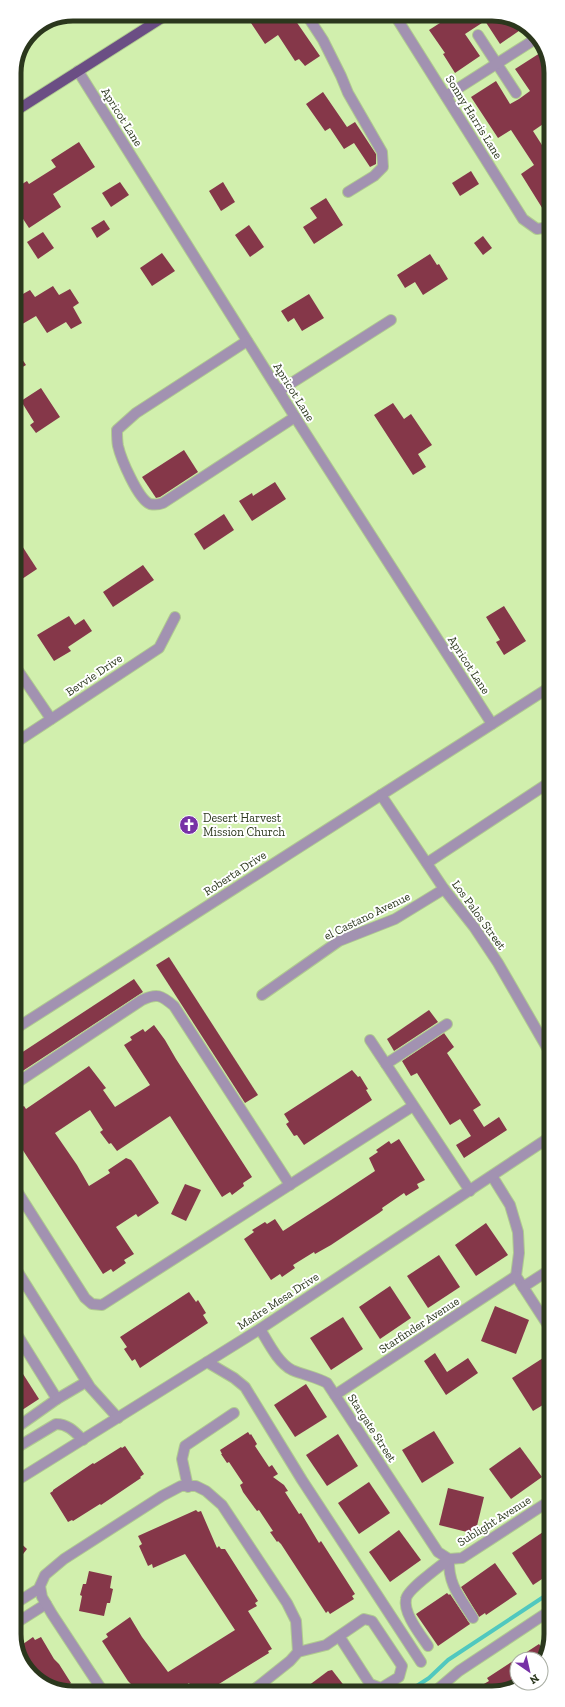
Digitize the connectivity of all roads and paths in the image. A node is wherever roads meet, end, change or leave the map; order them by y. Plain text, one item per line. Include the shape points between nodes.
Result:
1 (157, 21) edge
2 (311, 21) edge
3 (398, 21) edge
4 (478, 35) dead end
5 (533, 41) edge
6 (497, 64) junction
7 (78, 71) junction
8 (516, 93) dead end
9 (446, 96) junction
10 (21, 108) edge
11 (348, 192) dead end
12 (544, 228) edge
13 (391, 320) dead end
14 (247, 341) junction
15 (279, 391) junction
16 (295, 417) junction
17 (175, 617) dead end
18 (21, 675) edge
19 (544, 691) edge
20 (51, 720) junction
21 (492, 724) junction
22 (21, 739) edge
23 (544, 786) edge
24 (381, 795) junction
25 (427, 863) junction
26 (444, 889) junction
27 (262, 995) dead end
28 (447, 1024) dead end
29 (21, 1025) edge
30 (544, 1036) edge
31 (370, 1040) dead end
32 (386, 1064) junction
33 (21, 1080) edge
34 (414, 1106) junction
35 (544, 1141) edge
36 (492, 1176) junction
37 (290, 1184) junction
38 (470, 1191) junction
39 (21, 1197) edge
40 (544, 1273) edge
41 (516, 1276) junction
42 (21, 1277) edge
43 (524, 1288) junction
44 (544, 1319) edge
45 (260, 1329) junction
46 (21, 1341) edge
47 (207, 1362) junction
48 (86, 1382) junction
49 (335, 1395) junction
50 (57, 1399) junction
51 (234, 1413) dead end
52 (118, 1418) junction
53 (21, 1424) edge
54 (83, 1440) junction
55 (21, 1445) edge
56 (21, 1478) edge
57 (188, 1486) junction
58 (544, 1505) edge
59 (449, 1559) junction
60 (40, 1588) junction
61 (21, 1599) edge
62 (46, 1604) junction
63 (544, 1615) edge
64 (474, 1618) dead end
65 (21, 1620) edge
66 (339, 1636) junction
67 (428, 1646) dead end
68 (298, 1652) junction
69 (421, 1662) dead end
70 (99, 1686) edge
71 (259, 1686) edge
72 (376, 1686) edge
73 (384, 1686) edge
74 (441, 1686) edge

1 - 7 main road
2 - 11 street via 382,152 383,167 374,176
3 - 9 street, Sonny Harris Lane
4 - 6 street
5 - 6 street
6 - 8 street
6 - 9 street
7 - 10 main road
7 - 14 street, Apricot Lane
9 - 12 street, Sonny Harris Lane via 523,219 537,229
13 - 15 street
14 - 15 street, Apricot Lane
14 - 16 street via 136,413 117,430 122,458 139,492 148,503 162,503
15 - 16 street, Apricot Lane
16 - 21 street, Apricot Lane
17 - 20 street, Bevvie Drive via 159,648
18 - 20 street
19 - 21 street, Roberta Drive
20 - 22 street, Bevvie Drive
21 - 24 street, Roberta Drive
23 - 25 street
24 - 25 street, Los Palos Street
24 - 29 street, Roberta Drive
25 - 26 street, Los Palos Street
26 - 27 street, el Castano Avenue via 395,919 339,941
26 - 30 street, Los Palos Street via 474,927
28 - 32 street
31 - 32 street
32 - 34 street
33 - 37 street via 142,1000 153,995 164,998 174,1006
34 - 37 street
34 - 38 street
35 - 36 street, Madre Mesa Drive
36 - 38 street, Madre Mesa Drive
36 - 41 street via 510,1204 518,1232
37 - 39 street via 102,1305 92,1304 85,1298
38 - 45 street, Madre Mesa Drive
40 - 43 street
41 - 43 street
41 - 49 street, Starfinder Avenue
42 - 48 street
43 - 44 street
45 - 47 street, Madre Mesa Drive
45 - 49 street, Stargate Street via 283,1364 327,1383
46 - 50 street
47 - 52 street, Madre Mesa Drive
47 - 69 street via 245,1387 302,1480
48 - 50 street
48 - 52 street
49 - 59 street, Stargate Street via 438,1552
50 - 53 street
51 - 57 street via 185,1446 182,1459
52 - 54 street, Madre Mesa Drive
54 - 55 street via 69,1426 56,1424
54 - 56 street, Madre Mesa Drive
57 - 60 street via 180,1486 162,1496 64,1559 45,1575
57 - 68 street via 196,1486 206,1491 222,1504 296,1621
58 - 59 street, Sublight Avenue via 462,1558
59 - 64 street via 448,1572 453,1586
59 - 67 street via 411,1589 406,1598 406,1607 412,1623
60 - 61 street
60 - 62 street
62 - 65 street
62 - 70 street
63 - 74 street via 458,1671
66 - 68 street via 326,1645
66 - 72 street via 370,1684
66 - 73 street via 364,1620 372,1621 402,1666 398,1677
68 - 71 street

